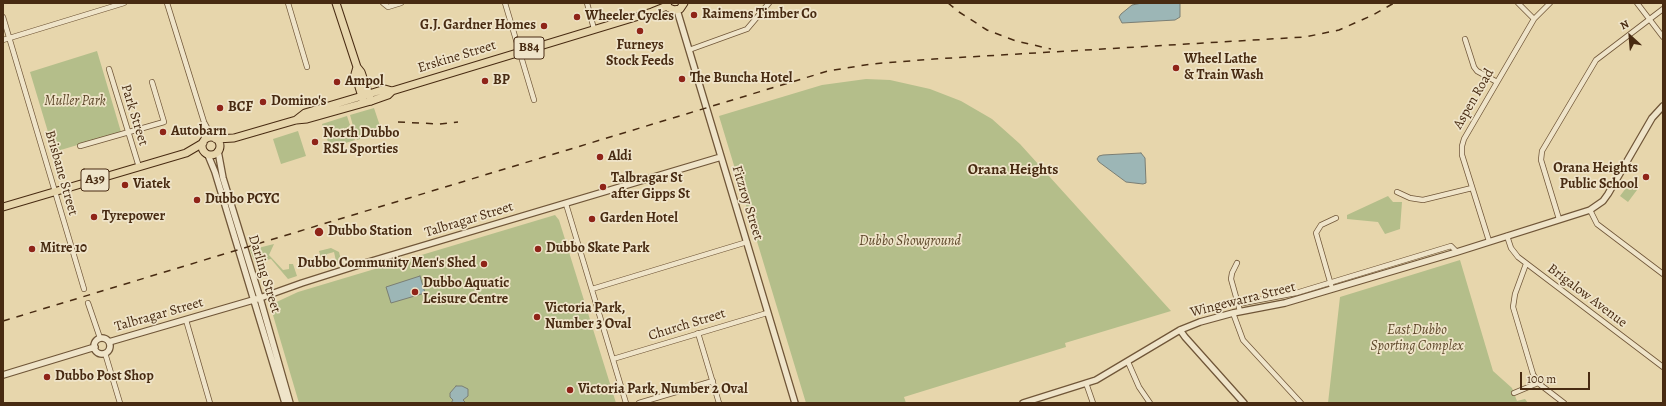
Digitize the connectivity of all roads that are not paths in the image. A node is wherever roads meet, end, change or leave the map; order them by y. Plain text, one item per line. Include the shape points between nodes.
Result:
1 (124, 3) edge
2 (167, 3) edge
3 (288, 3) edge
4 (336, 3) edge
5 (383, 3) edge
6 (401, 3) edge
7 (505, 3) edge
8 (586, 3) edge
9 (684, 3) edge
10 (769, 3) edge
11 (1518, 3) edge
12 (1550, 3) edge
13 (1637, 3) edge
14 (667, 4) edge
15 (1663, 8) edge
16 (677, 10) junction
17 (3, 17) edge
18 (1534, 19) junction
19 (1649, 19) junction
20 (594, 29) junction
21 (1663, 37) edge
22 (10, 38) junction
23 (1465, 39) dead end
24 (3, 40) edge
25 (689, 50) junction
26 (519, 51) junction
27 (307, 67) dead end
28 (109, 70) dead end
29 (152, 82) dead end
30 (1497, 82) junction
31 (366, 98) junction
32 (534, 100) dead end
33 (1663, 106) edge
34 (204, 122) junction
35 (128, 132) junction
36 (214, 138) junction
37 (234, 138) junction
38 (203, 142) junction
39 (80, 146) dead end
40 (219, 150) junction
41 (186, 153) junction
42 (207, 154) junction
43 (721, 158) junction
44 (138, 167) junction
45 (1472, 188) junction
46 (56, 192) junction
47 (1397, 192) dead end
48 (566, 204) junction
49 (3, 207) edge
50 (1590, 210) junction
51 (1336, 218) dead end
52 (1559, 219) junction
53 (1507, 236) junction
54 (1489, 241) junction
55 (747, 242) junction
56 (1457, 252) junction
57 (1237, 263) dead end
58 (1526, 264) junction
59 (1663, 274) edge
60 (1330, 282) junction
61 (84, 289) dead end
62 (592, 289) junction
63 (1332, 289) junction
64 (257, 299) junction
65 (88, 303) dead end
66 (1238, 304) junction
67 (1240, 312) junction
68 (768, 313) junction
69 (1233, 313) junction
70 (186, 320) junction
71 (1180, 330) junction
72 (698, 333) junction
73 (100, 338) junction
74 (110, 342) junction
75 (94, 347) junction
76 (105, 353) junction
77 (613, 359) junction
78 (1128, 362) junction
79 (1663, 367) edge
80 (3, 375) edge
81 (713, 381) junction
82 (1086, 383) junction
83 (1538, 383) junction
84 (1514, 394) dead end
85 (120, 403) edge
86 (210, 403) edge
87 (285, 403) edge
88 (290, 403) edge
89 (626, 403) edge
90 (639, 403) edge
91 (719, 403) edge
92 (795, 403) edge
93 (1023, 403) edge
94 (1093, 403) edge
95 (1150, 403) edge
96 (1244, 403) edge
97 (1301, 403) edge
98 (1564, 403) edge

1 - 22 street
2 - 34 street
3 - 27 street
4 - 31 main road via 357,67 355,74
5 - 6 street via 388,6
7 - 26 street
8 - 20 street
9 - 16 main road
10 - 25 street via 747,28
11 - 18 street
12 - 18 street, Aspen Road
13 - 19 street
14 - 16 main road, B84 via 671,9
14 - 20 main road, Erskine Street / B84 via 652,12
15 - 19 street
16 - 25 street, Fitzroy Street
17 - 22 street, Brisbane Street
18 - 30 street, Aspen Road
19 - 21 street
19 - 52 street via 1596,60 1542,151 1541,160
20 - 26 main road, Erskine Street / B84
22 - 24 street
22 - 46 street, Brisbane Street
23 - 30 street via 1474,67
25 - 43 street, Fitzroy Street
26 - 31 main road, Erskine Street / B84 via 392,90 388,95
26 - 32 street
28 - 35 street, Park Street
29 - 35 street via 164,122
30 - 45 street, Aspen Road via 1462,146 1462,155
31 - 37 main road, Erskine Street / A39 via 305,113 296,120
33 - 50 street via 1652,118 1608,194
34 - 36 street
34 - 38 street
35 - 39 street
35 - 44 street, Park Street
36 - 37 main road, Erskine Street / A39
36 - 38 main road, A39
36 - 40 main road via 219,143
37 - 40 main road, Erskine Street / A39
38 - 41 main road, A39
38 - 42 main road via 202,149
40 - 42 main road, A39
40 - 64 street, Darling Street via 225,186
41 - 42 main road, A39
41 - 44 main road, A39
42 - 64 street, Darling Street
43 - 48 street, Talbragar Street
43 - 55 street, Fitzroy Street
44 - 46 main road, A39
45 - 47 street via 1423,200
45 - 54 street, Aspen Road
46 - 49 main road, A39
46 - 61 street, Brisbane Street
48 - 62 street
48 - 64 street, Talbragar Street via 302,283
50 - 52 street, Wingewarra Street
50 - 59 street via 1598,224
51 - 60 street via 1321,225 1316,233
52 - 53 street, Wingewarra Street
53 - 54 street, Wingewarra Street
53 - 58 street, Brigalow Avenue via 1511,248
54 - 56 street, Wingewarra Street
55 - 62 street
55 - 68 street, Fitzroy Street
56 - 60 street, Wingewarra Street via 1451,246
56 - 63 street, Wingewarra Street
57 - 66 street via 1231,279
58 - 79 street, Brigalow Avenue
58 - 83 street via 1513,307
60 - 63 street
60 - 66 street, Wingewarra Street via 1290,295
62 - 77 street
63 - 67 street, Wingewarra Street via 1285,303
64 - 70 street, Talbragar Street
64 - 87 street, Darling Street
64 - 88 street, Darling Street
65 - 73 street
66 - 67 street
67 - 69 street, Wingewarra Street
68 - 72 street, Church Street
68 - 92 street, Fitzroy Street
69 - 71 street, Wingewarra Street
69 - 97 street via 1243,340
70 - 74 street, Talbragar Street
70 - 86 street
71 - 78 street, Wingewarra Street
71 - 96 street
72 - 77 street, Church Street
72 - 81 street
73 - 74 street via 106,338
73 - 75 street
74 - 76 street via 110,349
75 - 76 street via 97,352
75 - 80 street
76 - 85 street
77 - 89 street
78 - 82 street, Wingewarra Street
78 - 95 street via 1139,387
81 - 90 street
81 - 91 street
82 - 93 street, Wingewarra Street
82 - 94 street
83 - 84 street
83 - 98 street

